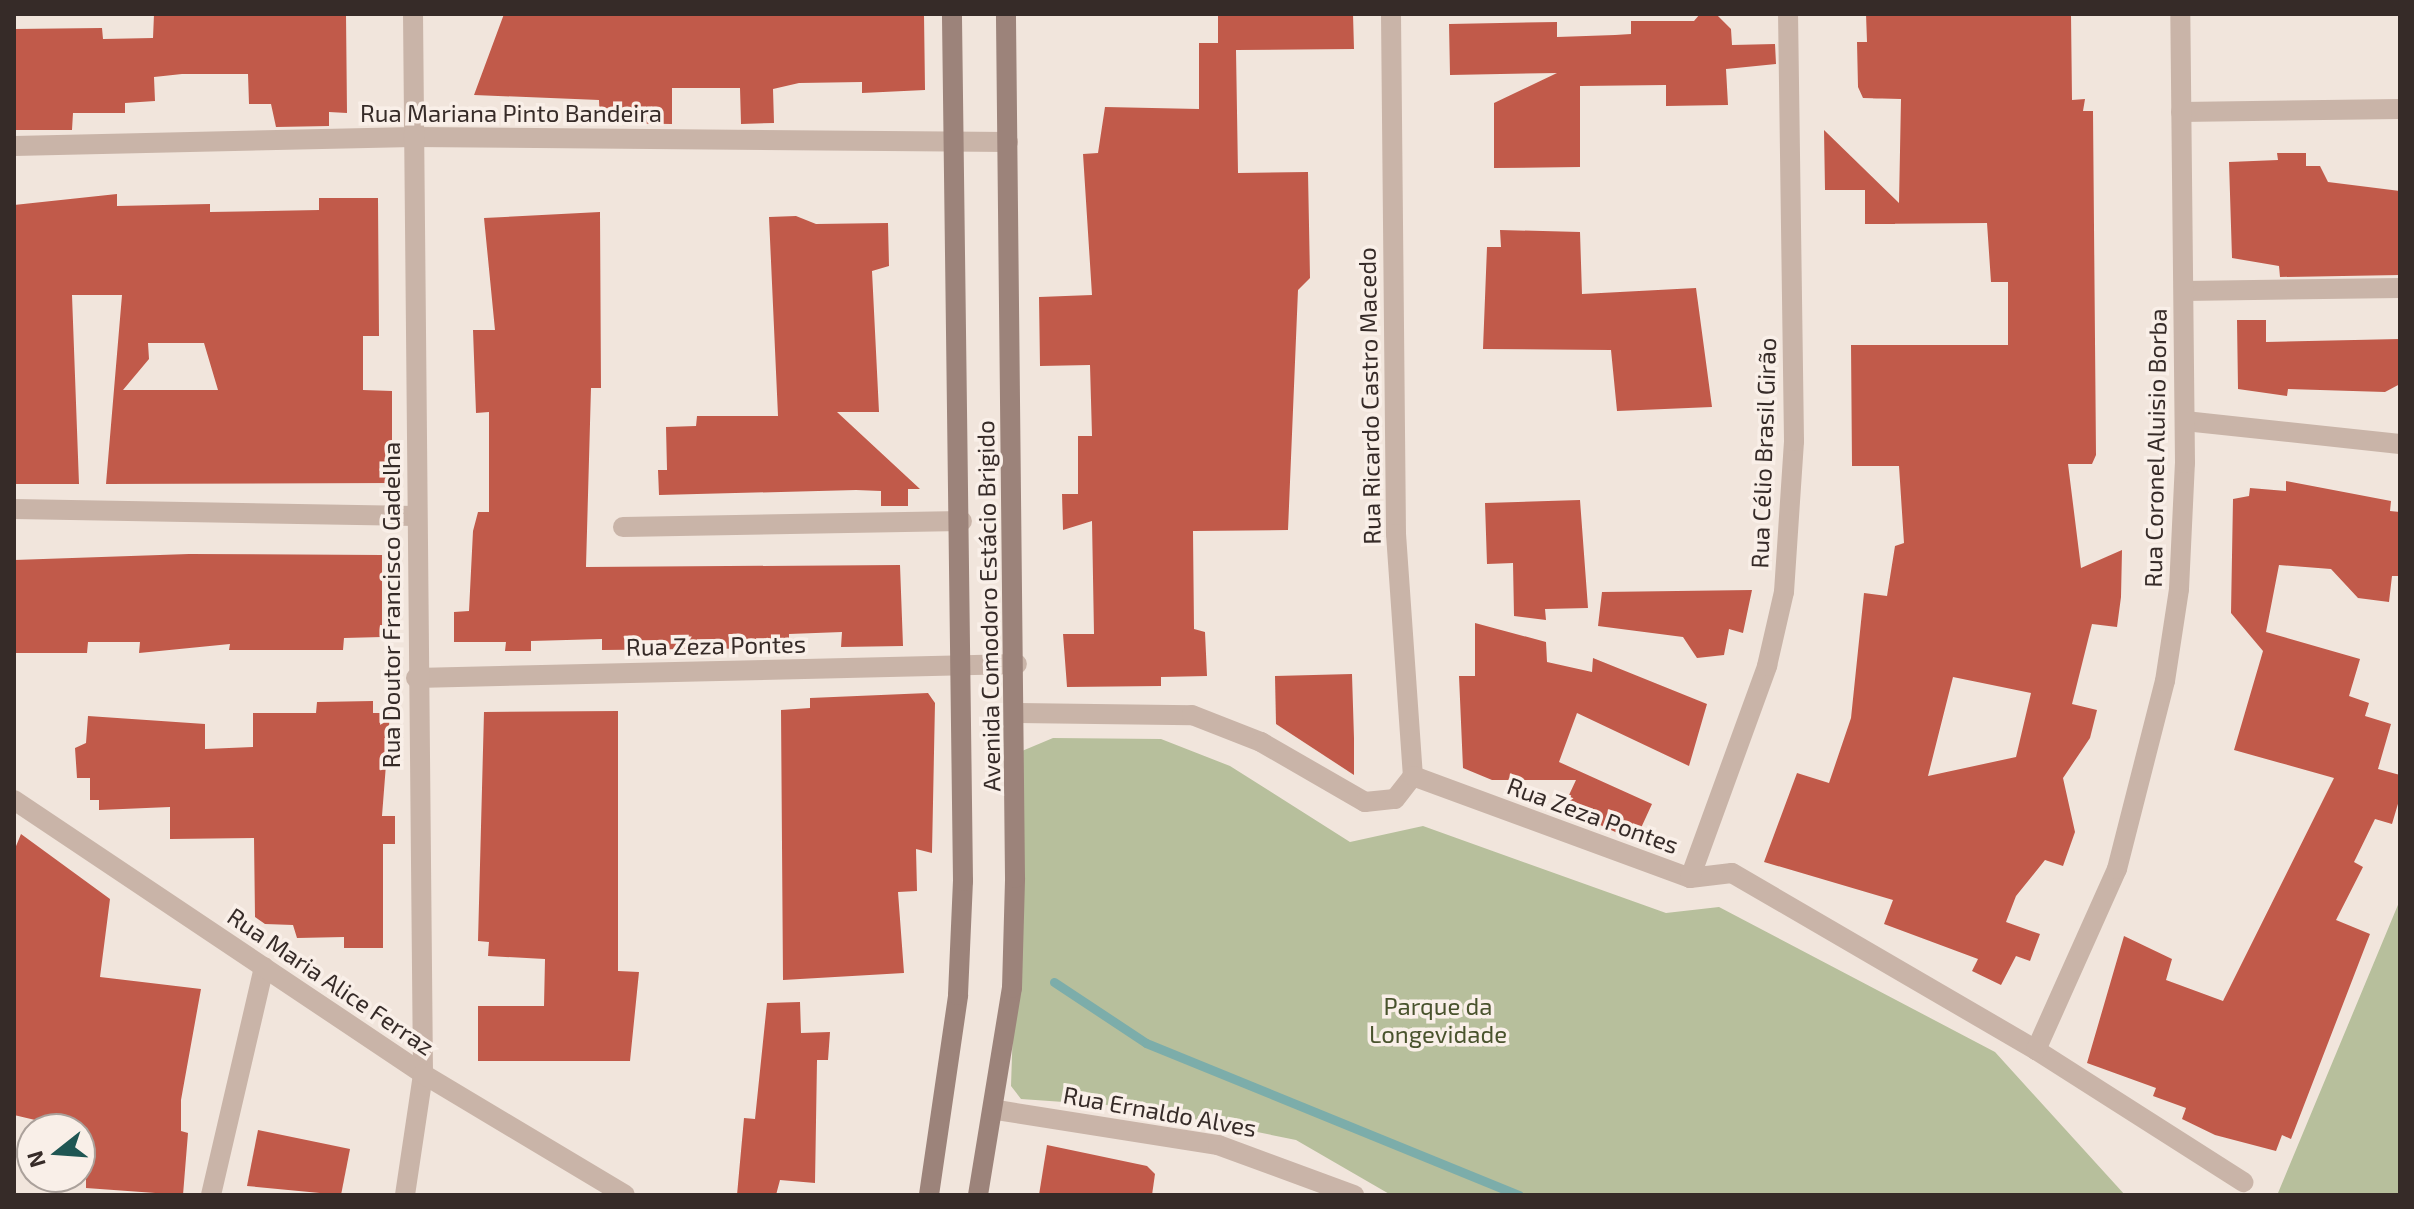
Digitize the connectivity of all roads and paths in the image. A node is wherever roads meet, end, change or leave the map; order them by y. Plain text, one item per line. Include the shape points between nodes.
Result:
1 (413, 14) edge
2 (952, 14) edge
3 (1006, 14) edge
4 (1391, 14) edge
5 (1788, 14) edge
6 (2180, 14) edge
7 (2400, 109) edge
8 (2181, 112) junction
9 (413, 137) junction
10 (953, 142) junction
11 (1008, 142) junction
12 (14, 146) edge
13 (2400, 288) edge
14 (2184, 291) junction
15 (2185, 421) junction
16 (2400, 444) edge
17 (14, 509) edge
18 (416, 516) junction
19 (962, 521) junction
20 (623, 527) dead end
21 (1017, 664) junction
22 (963, 665) junction
23 (416, 678) junction
24 (1018, 713) junction
25 (1413, 776) junction
26 (14, 800) edge
27 (1690, 878) junction
28 (264, 967) junction
29 (2036, 1050) junction
30 (423, 1074) junction
31 (997, 1110) junction
32 (2243, 1182) dead end
33 (211, 1195) edge
34 (405, 1195) edge
35 (625, 1195) edge
36 (929, 1195) edge
37 (978, 1195) edge
38 (1354, 1195) edge

1 - 9 street, Rua Doutor Francisco Gadelha
2 - 10 main road, Avenida Comodoro Estácio Brigido
3 - 11 main road, Avenida Comodoro Estácio Brigido
4 - 25 street, Rua Ricardo Castro Macedo via 1396,534
5 - 27 street, Rua Célio Brasil Girão via 1794,441 1786,576 1767,666
6 - 8 street, Rua Coronel Aluisio Borba
7 - 8 street
8 - 14 street, Rua Coronel Aluisio Borba
9 - 10 street, Rua Mariana Pinto Bandeira
9 - 12 street, Rua Mariana Pinto Bandeira
9 - 18 street, Rua Doutor Francisco Gadelha
10 - 11 street, Rua Mariana Pinto Bandeira
10 - 19 main road, Avenida Comodoro Estácio Brigido
11 - 21 main road, Avenida Comodoro Estácio Brigido
13 - 14 street
14 - 15 street, Rua Coronel Aluisio Borba
15 - 16 street
15 - 29 street, Rua Coronel Aluisio Borba via 2179,589 2145,768 2117,869
17 - 18 street
18 - 23 street, Rua Doutor Francisco Gadelha
19 - 20 street
19 - 22 main road, Avenida Comodoro Estácio Brigido
21 - 22 street, Rua Zeza Pontes
21 - 24 main road, Avenida Comodoro Estácio Brigido
22 - 23 street, Rua Zeza Pontes
22 - 36 main road, Avenida Comodoro Estácio Brigido via 958,995
23 - 30 street, Rua Doutor Francisco Gadelha
24 - 25 street via 1192,715 1261,742 1365,802 1395,799
24 - 31 main road, Avenida Comodoro Estácio Brigido via 1012,988
25 - 27 street, Rua Zeza Pontes
26 - 28 street, Rua Maria Alice Ferraz
27 - 29 street, Rua Zeza Pontes via 1732,873
28 - 30 street, Rua Maria Alice Ferraz
28 - 33 street
29 - 32 street, Rua Zeza Pontes
30 - 34 street, Rua Doutor Francisco Gadelha
30 - 35 street, Rua Maria Alice Ferraz
31 - 37 main road, Avenida Comodoro Estácio Brigido
31 - 38 street, Rua Ernaldo Alves via 1218,1145 1302,1170

